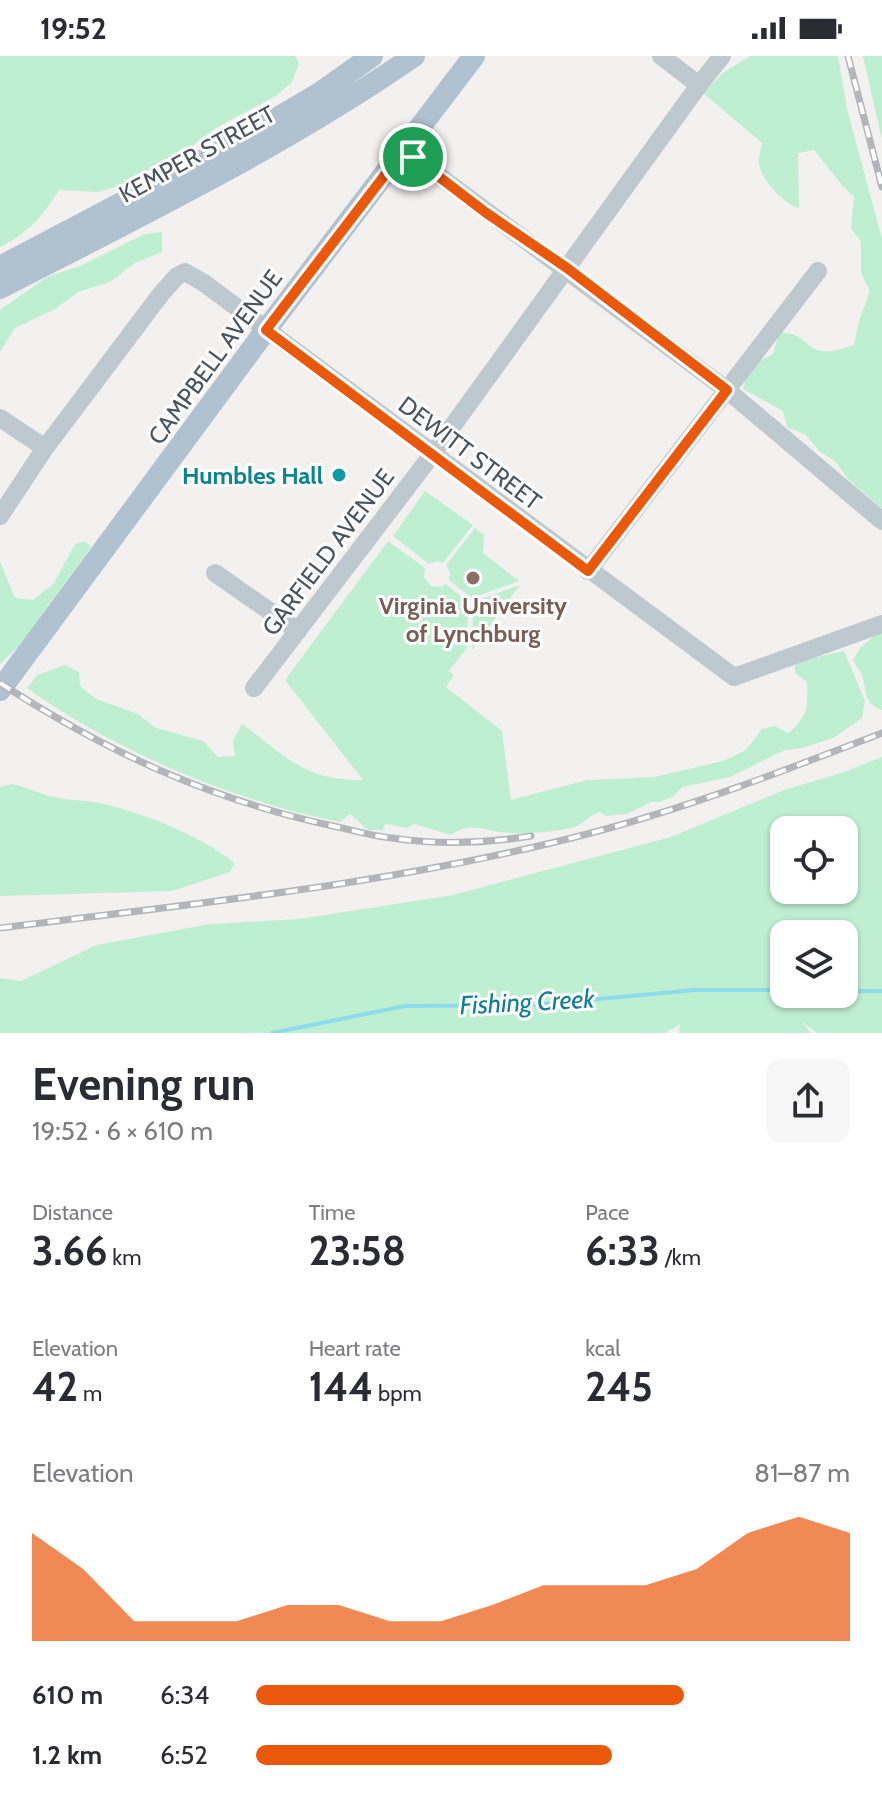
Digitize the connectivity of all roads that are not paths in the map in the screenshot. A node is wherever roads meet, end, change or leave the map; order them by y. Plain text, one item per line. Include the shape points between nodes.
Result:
1 (372, 56) edge
2 (414, 56) edge
3 (474, 56) edge
4 (661, 56) edge
5 (722, 56) edge
6 (699, 85) junction
7 (404, 150) junction
8 (0, 267) edge
9 (567, 268) junction
10 (818, 271) dead end
11 (0, 288) edge
12 (266, 330) junction
13 (727, 390) junction
14 (0, 418) edge
15 (45, 448) junction
16 (432, 455) junction
17 (0, 516) edge
18 (882, 521) edge
19 (588, 571) junction
20 (215, 573) dead end
21 (882, 624) edge
22 (298, 631) junction
23 (254, 688) dead end
24 (0, 690) edge

1 - 8 main road, KEMPER STREET via 228,147
2 - 11 main road, KEMPER STREET via 220,173
3 - 7 main road, CAMPBELL AVENUE
4 - 6 street
5 - 6 street, GARFIELD AVENUE
6 - 9 street, GARFIELD AVENUE
7 - 9 street
7 - 12 main road, CAMPBELL AVENUE
9 - 13 street
9 - 16 street, GARFIELD AVENUE
10 - 13 street
12 - 15 street, DEWITT STREET via 204,283 185,272 177,276
12 - 16 street, DEWITT STREET
12 - 24 main road, CAMPBELL AVENUE
13 - 18 street
13 - 19 street
14 - 15 street
15 - 17 street
16 - 19 street, DEWITT STREET
16 - 22 street, GARFIELD AVENUE
19 - 21 street, DEWITT STREET via 734,677
20 - 22 street
22 - 23 street, GARFIELD AVENUE

